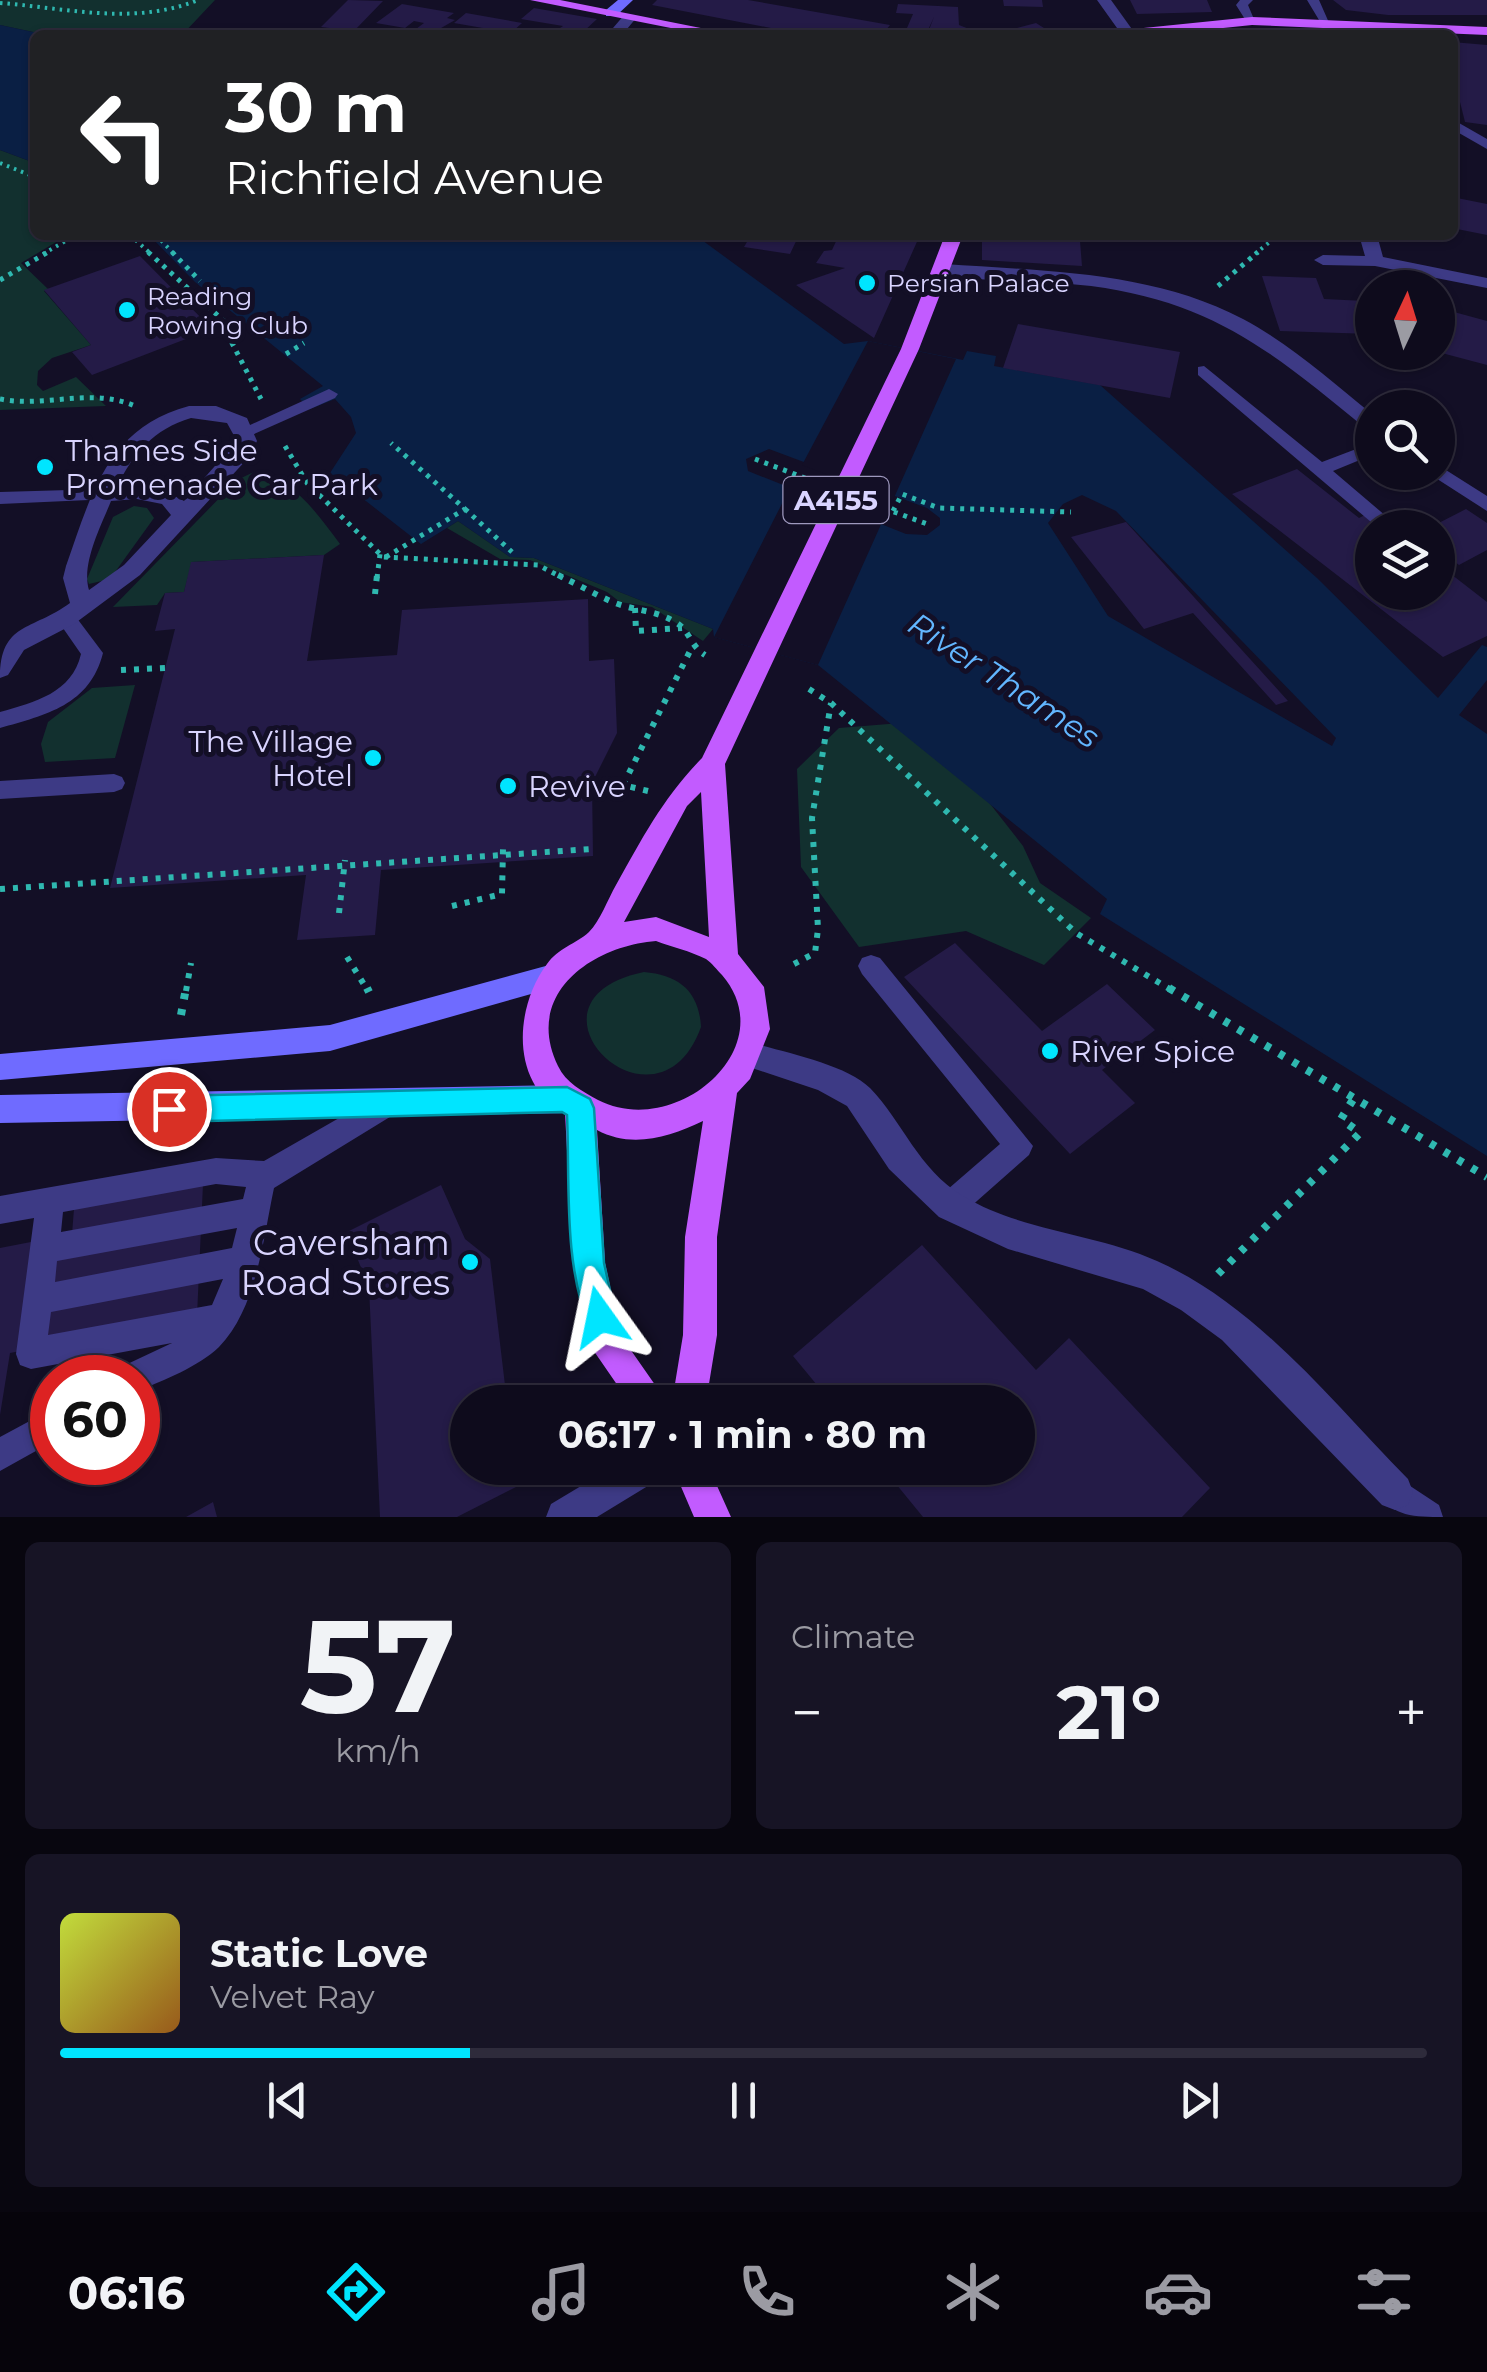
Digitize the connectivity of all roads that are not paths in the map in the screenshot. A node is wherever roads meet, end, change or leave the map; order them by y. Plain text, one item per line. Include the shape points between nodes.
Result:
1 (537, 0) edge
2 (626, 0) edge
3 (1104, 0) edge
4 (1247, 0) edge
5 (1309, 1) edge
6 (611, 13) junction
7 (630, 17) junction
8 (1252, 21) junction
9 (1326, 22) junction
10 (1289, 28) edge
11 (618, 30) edge
12 (702, 30) edge
13 (1119, 30) edge
14 (1161, 30) edge
15 (1487, 31) edge
16 (1458, 127) edge
17 (1487, 145) edge
18 (952, 240) edge
19 (1369, 240) edge
20 (1323, 260) dead end
21 (1375, 261) junction
22 (944, 268) junction
23 (1487, 284) edge
24 (1204, 371) dead end
25 (329, 394) dead end
26 (1355, 410) edge
27 (246, 431) junction
28 (1355, 456) edge
29 (1320, 470) junction
30 (1455, 483) edge
31 (104, 495) junction
32 (0, 498) edge
33 (1487, 505) edge
34 (1369, 510) edge
35 (182, 516) junction
36 (74, 611) junction
37 (0, 669) edge
38 (0, 720) edge
39 (712, 764) junction
40 (114, 782) dead end
41 (0, 790) edge
42 (598, 940) junction
43 (724, 955) junction
44 (871, 966) dead end
45 (553, 976) junction
46 (750, 1055) junction
47 (0, 1067) edge
48 (722, 1094) junction
49 (388, 1103) junction
50 (573, 1104) junction
51 (0, 1109) edge
52 (267, 1175) junction
53 (50, 1202) junction
54 (950, 1206) junction
55 (0, 1210) edge
56 (254, 1211) junction
57 (44, 1249) junction
58 (243, 1261) junction
59 (38, 1300) junction
60 (222, 1318) junction
61 (160, 1363) edge
62 (637, 1385) edge
63 (692, 1385) edge
64 (30, 1437) edge
65 (0, 1455) edge
66 (616, 1485) edge
67 (699, 1485) edge
68 (1395, 1492) joint
69 (564, 1517) edge
70 (713, 1517) edge
71 (1426, 1517) edge

1 - 6 main road
2 - 6 street
3 - 13 street
4 - 8 lane via 1243,10
5 - 9 lane
6 - 7 main road
7 - 11 street
7 - 12 main road
8 - 10 main road
8 - 14 main road
9 - 10 main road
9 - 15 main road
16 - 17 lane
18 - 22 main road, A4155
19 - 21 street
20 - 21 street
21 - 23 street
22 - 26 street via 1135,289 1232,320
22 - 39 main road, A4155
24 - 29 lane
25 - 27 lane
27 - 31 street via 230,415 215,412 158,422 127,451
27 - 35 street via 229,470
28 - 29 lane
29 - 34 lane
30 - 33 lane
31 - 32 lane
31 - 35 street via 161,495
31 - 36 street via 77,566
35 - 36 street via 132,570
36 - 37 street via 16,644
36 - 38 lane via 92,653 79,687
39 - 42 main road, A4155 via 678,799
39 - 43 main road, A4155
40 - 41 lane
42 - 43 main road via 656,929 689,935
42 - 45 main road
43 - 46 main road via 755,1006
44 - 54 lane via 1019,1146
45 - 47 street via 330,1038
45 - 50 main road via 538,1006 535,1040 544,1069
46 - 48 main road
46 - 54 street via 858,1096 900,1159
48 - 50 main road via 679,1118 647,1125 612,1121
48 - 63 main road via 701,1237 700,1334
49 - 50 street
49 - 51 street
49 - 52 lane
50 - 62 main road via 589,1263 606,1344
52 - 53 lane via 216,1171
52 - 56 lane
53 - 55 lane
53 - 57 lane
54 - 68 street via 1008,1234 1149,1274 1194,1298 1234,1328
56 - 57 lane
56 - 58 lane
57 - 59 lane
58 - 59 lane
58 - 60 lane
59 - 60 lane via 31,1354
60 - 61 lane via 207,1338
64 - 65 lane
66 - 69 street
67 - 70 main road
68 - 71 lane

